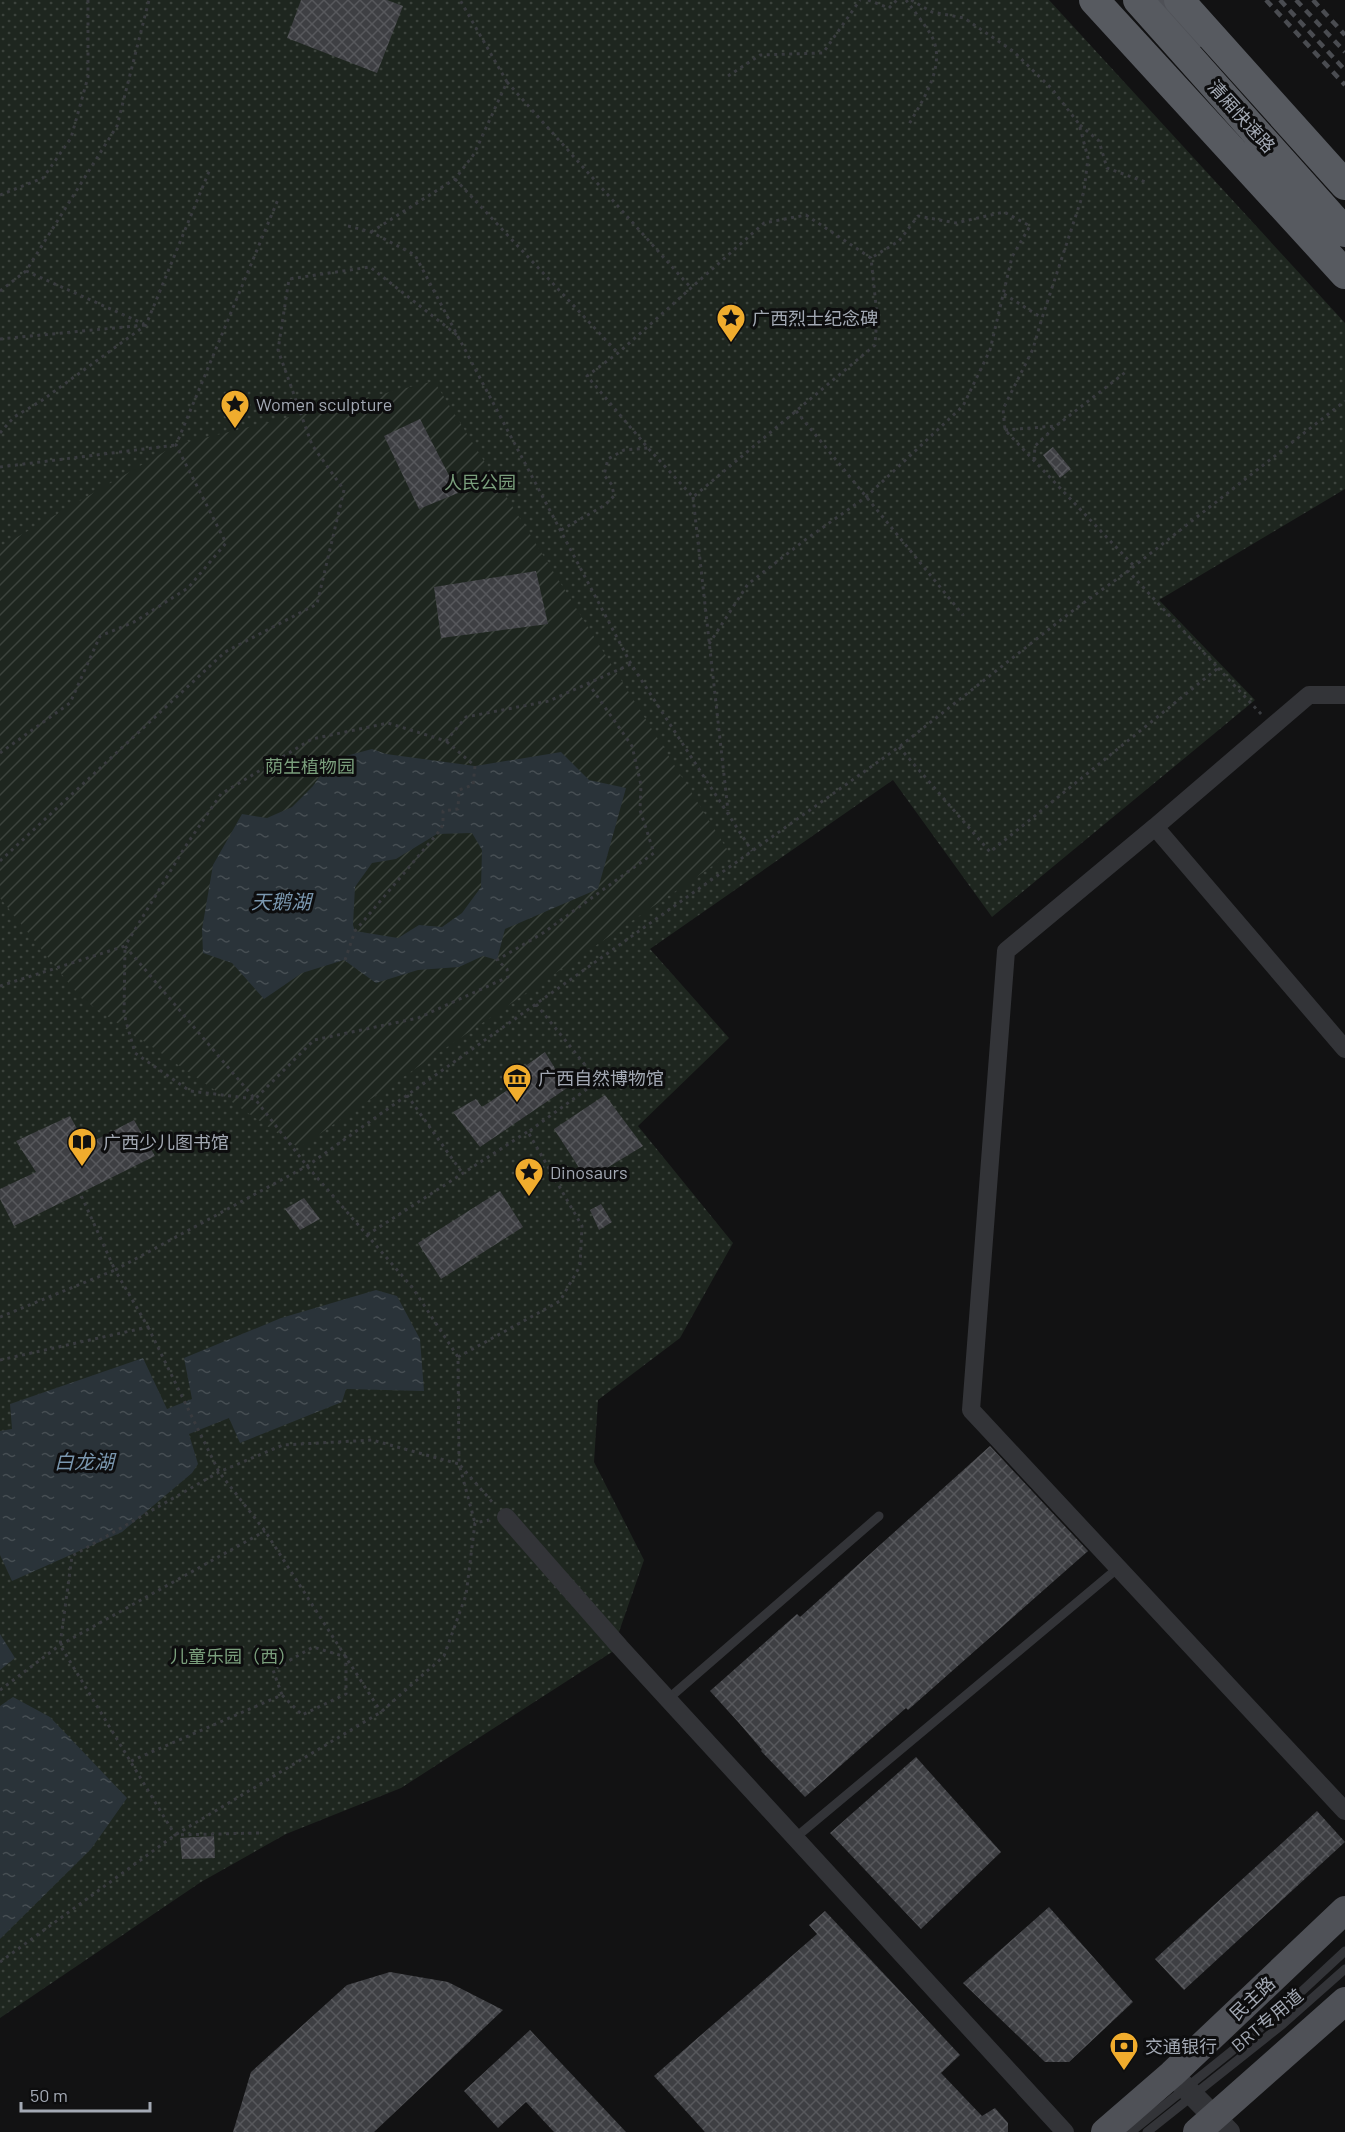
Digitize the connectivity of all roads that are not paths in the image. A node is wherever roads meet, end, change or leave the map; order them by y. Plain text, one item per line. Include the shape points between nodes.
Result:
1 (1094, 0) edge
2 (1125, 0) edge
3 (1138, 0) edge
4 (1160, 0) edge
5 (1179, 0) edge
6 (1345, 185) edge
7 (1345, 192) edge
8 (1345, 232) edge
9 (1345, 245) edge
10 (1345, 274) edge
11 (1345, 695) edge
12 (1155, 827) junction
13 (1345, 1049) edge
14 (879, 1516) dead end
15 (506, 1517) road end
16 (1118, 1568) junction
17 (668, 1700) junction
18 (1345, 1811) edge
19 (795, 1838) junction
20 (1345, 1910) edge
21 (1345, 1952) edge
22 (1345, 1969) edge
23 (1345, 2001) edge
24 (1184, 2085) junction
25 (1214, 2127) edge
26 (1065, 2132) edge
27 (1105, 2132) edge
28 (1131, 2132) edge
29 (1147, 2132) edge

1 - 10 highway
2 - 9 main road
3 - 8 highway, 清厢快速路
4 - 7 main road
5 - 6 highway, 清厢快速路
11 - 12 street via 1309,695
12 - 13 street
12 - 16 street via 1006,951 971,1410
14 - 17 lane
15 - 17 street
16 - 18 street
16 - 19 lane
17 - 19 street
19 - 26 street
20 - 24 main road, 民主路
21 - 24 lane, BRT专用道 via 1273,2018
22 - 24 lane, BRT专用道 via 1283,2024
23 - 25 main road
24 - 25 street
24 - 27 main road, 民主路
24 - 28 lane, BRT专用道
24 - 29 lane, BRT专用道

